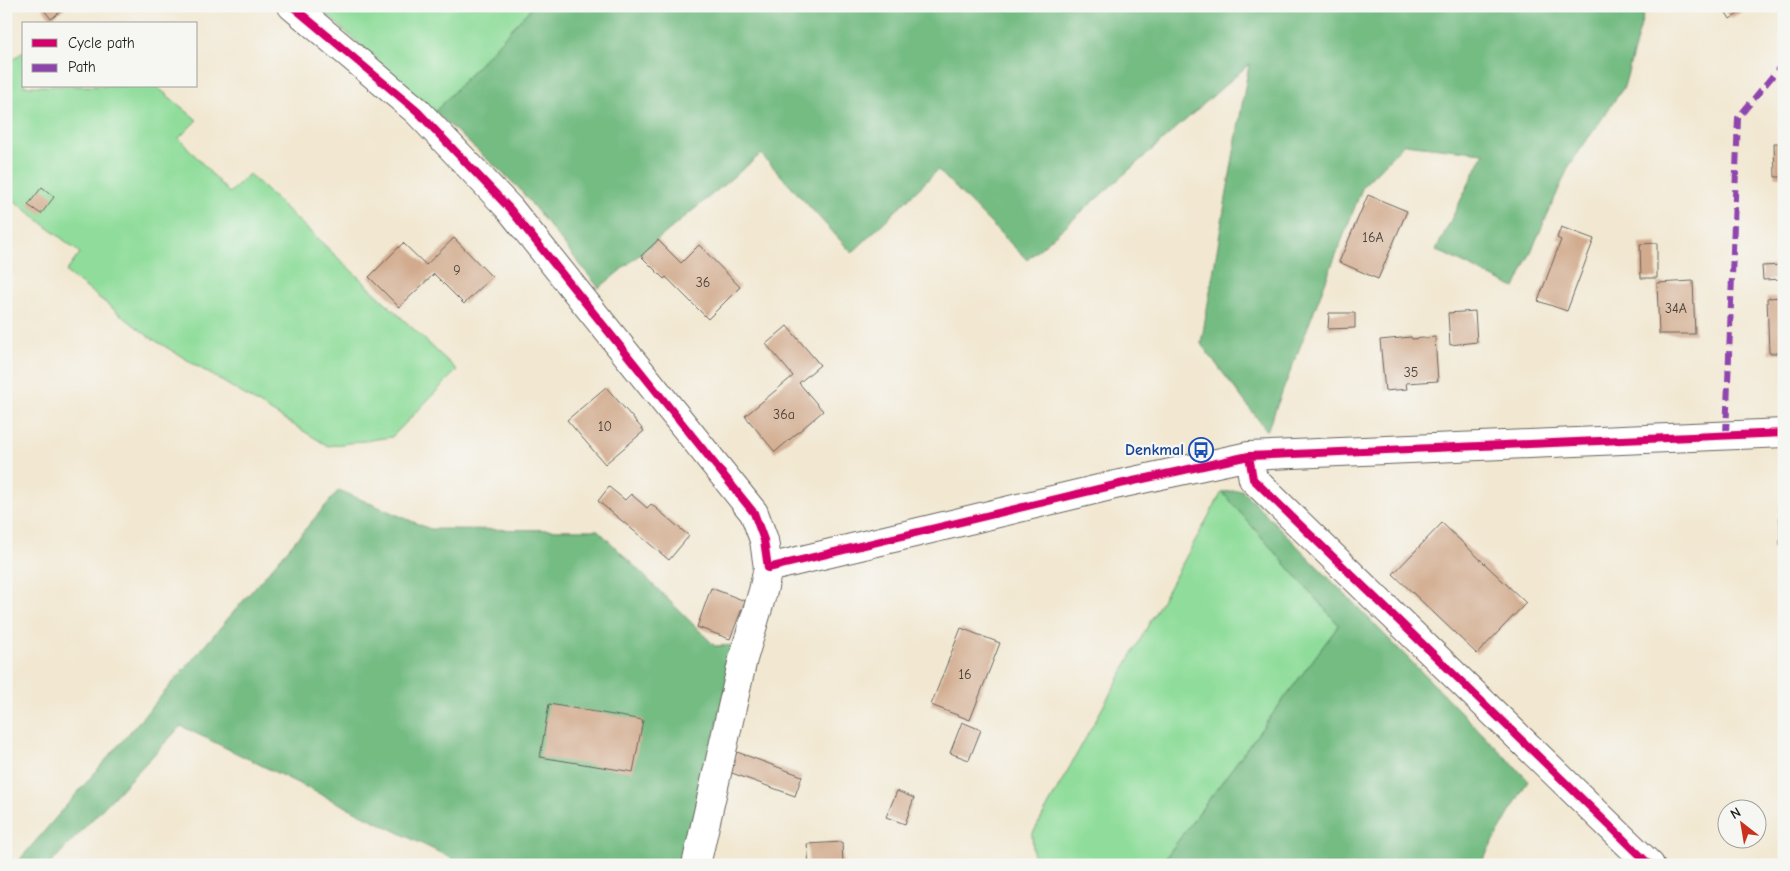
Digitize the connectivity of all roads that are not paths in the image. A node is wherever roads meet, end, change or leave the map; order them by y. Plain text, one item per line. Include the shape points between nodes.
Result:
1 (292, 6) edge
2 (1784, 433) edge
3 (1249, 456) junction
4 (768, 568) junction
5 (696, 865) edge
6 (1650, 865) edge

1 - 4 street via 417,111 510,208 754,513 764,540
2 - 3 street
3 - 4 street
3 - 6 street via 1252,479
4 - 5 street via 743,659

